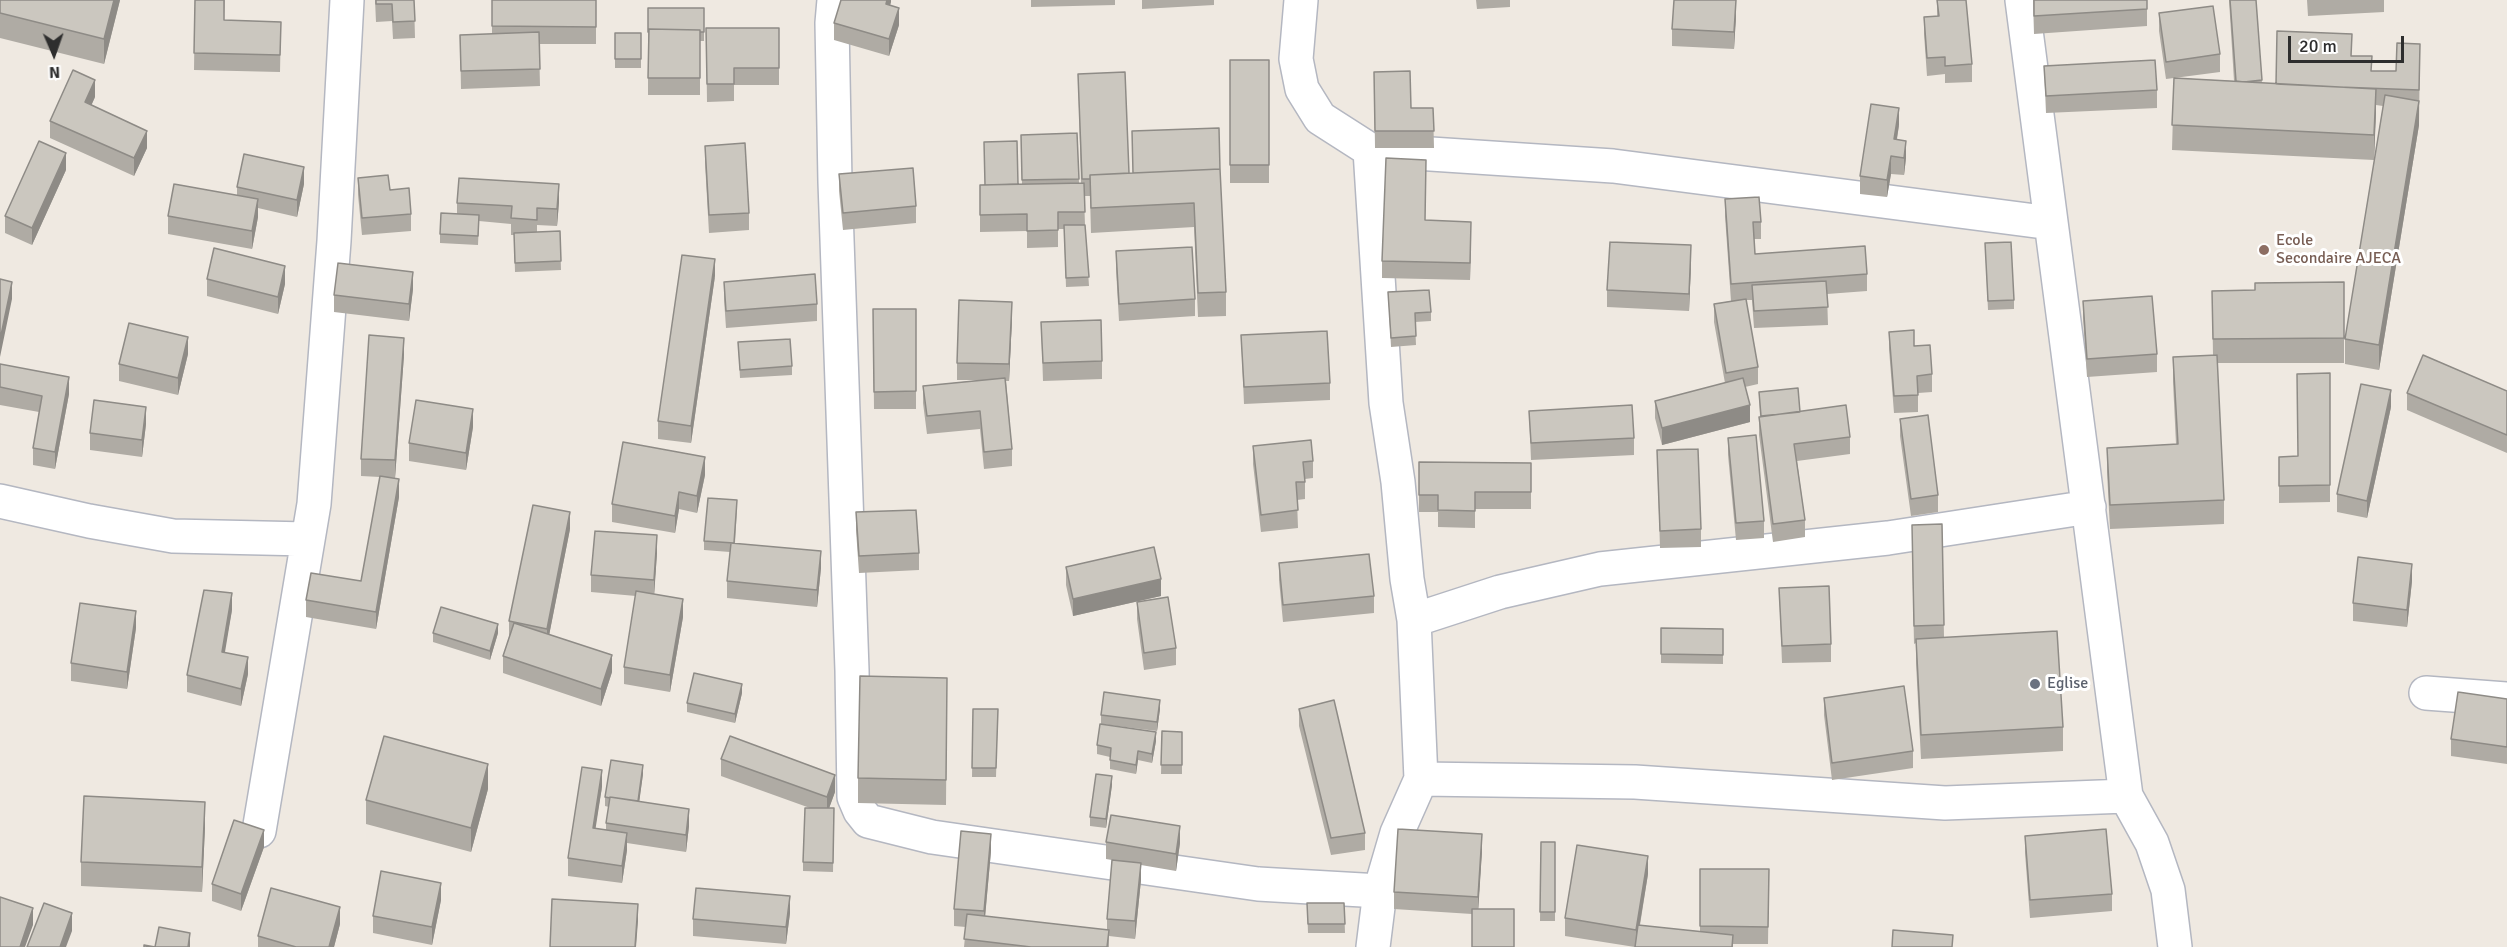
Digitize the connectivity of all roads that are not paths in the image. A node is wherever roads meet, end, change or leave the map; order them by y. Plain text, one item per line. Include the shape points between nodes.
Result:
1 (347, 0) edge
2 (834, 0) edge
3 (1301, 0) edge
4 (2022, 0) edge
5 (1370, 150) junction
6 (2051, 223) junction
7 (0, 501) edge
8 (2089, 507) junction
9 (306, 539) junction
10 (1414, 620) junction
11 (2426, 693) dead end
12 (2507, 699) edge
13 (1421, 779) junction
14 (2126, 796) junction
15 (259, 831) edge
16 (1380, 891) junction
17 (1373, 947) edge
18 (2175, 947) edge

1 - 9 street via 314,504
2 - 16 street via 835,171 854,797 860,811 868,821 943,839 1258,884
3 - 5 street via 1296,59 1302,89 1320,118
4 - 6 street
5 - 6 street via 1613,166
5 - 10 street via 1386,403
6 - 8 street
7 - 9 street via 173,536
8 - 10 street via 1888,538 1600,569 1500,592
8 - 14 street
9 - 15 street
10 - 13 street
11 - 12 street
13 - 14 street via 1635,782 1945,803
13 - 16 street via 1397,833
14 - 18 street via 2152,843 2168,890
16 - 17 street

